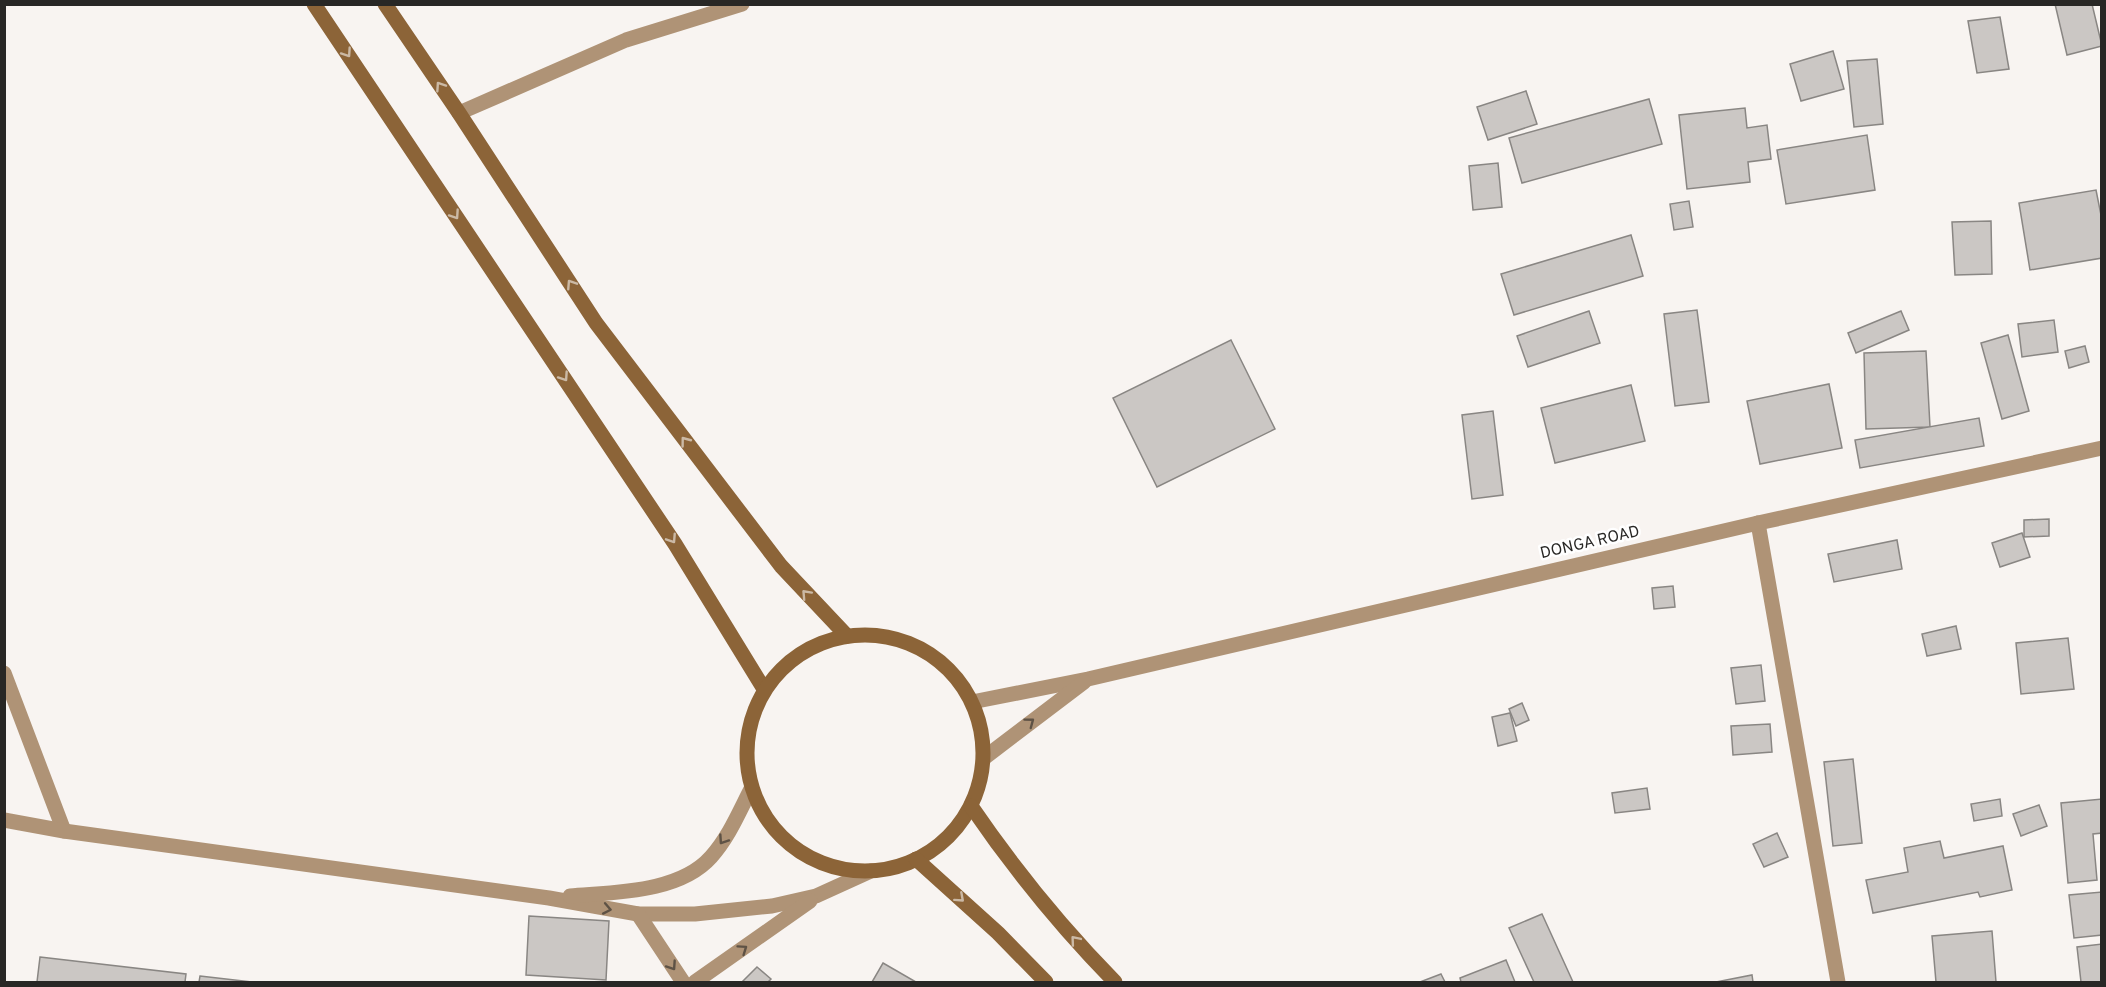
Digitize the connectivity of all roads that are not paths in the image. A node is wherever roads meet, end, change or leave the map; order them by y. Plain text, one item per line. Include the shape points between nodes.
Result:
1 (314, 4) edge
2 (385, 4) edge
3 (742, 4) edge
4 (459, 113) junction
5 (2102, 448) edge
6 (1758, 523) junction
7 (847, 636) junction
8 (4, 673) edge
9 (1088, 679) junction
10 (764, 689) junction
11 (972, 702) junction
12 (984, 758) junction
13 (751, 789) junction
14 (971, 806) junction
15 (4, 820) edge
16 (64, 831) junction
17 (916, 859) junction
18 (871, 871) junction
19 (816, 896) junction
20 (549, 898) junction
21 (638, 914) junction
22 (683, 982) edge
23 (695, 982) edge
24 (1046, 982) edge
25 (1115, 982) edge
26 (1838, 982) edge

1 -> 10 main road via 669,534
4 -> 2 main road
3 - 4 street via 626,40
7 -> 4 main road via 781,567 596,323
5 - 6 street, DONGA ROAD
6 - 9 street, DONGA ROAD
6 - 26 street
7 - 10 main road via 800,654
7 - 11 main road via 878,635 907,642 934,656 956,677
8 - 16 street
9 - 11 street, DONGA ROAD
12 -> 9 street
10 - 13 main road via 747,738 746,764
11 - 12 main road via 982,729
12 - 14 main road
13 - 18 main road via 777,833 797,850 820,862
13 -> 20 street via 726,836 710,858 690,873 640,890
14 - 17 main road via 951,834
25 -> 14 main road via 1088,956 1009,862
15 - 16 street
16 - 20 street
17 - 18 main road
17 -> 24 main road
18 - 19 street
19 - 21 street via 772,906 695,914
23 -> 19 street
20 -> 21 street
21 -> 22 street

